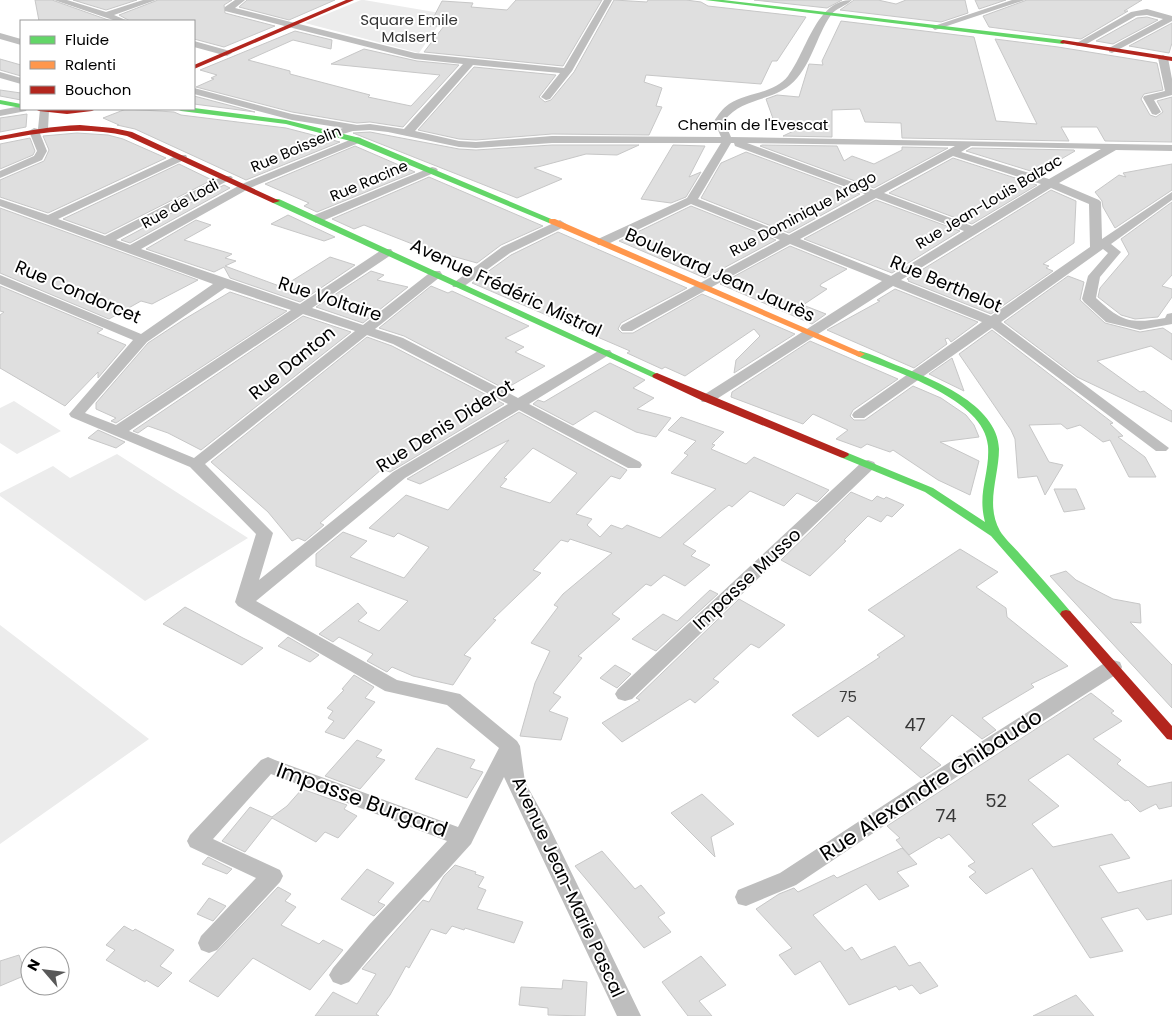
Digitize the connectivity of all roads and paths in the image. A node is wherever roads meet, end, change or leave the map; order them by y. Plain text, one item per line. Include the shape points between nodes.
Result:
1 (58, 0) edge
2 (152, 0) edge
3 (241, 0) edge
4 (351, 0) edge
5 (608, 0) edge
6 (708, 0) edge
7 (848, 0) edge
8 (1021, 0) edge
9 (827, 14) junction
10 (105, 18) edge
11 (118, 20) edge
12 (292, 25) junction
13 (935, 27) junction
14 (0, 36) edge
15 (20, 42) edge
16 (195, 44) edge
17 (1080, 44) junction
18 (1112, 50) junction
19 (227, 53) junction
20 (1168, 58) edge
21 (470, 62) junction
22 (195, 67) edge
23 (567, 71) junction
24 (0, 75) edge
25 (20, 81) edge
26 (195, 91) edge
27 (20, 97) edge
28 (546, 97) dead end
29 (4, 103) edge
30 (20, 107) edge
31 (20, 108) edge
32 (42, 110) edge
33 (50, 110) edge
34 (84, 110) edge
35 (189, 110) edge
36 (1156, 112) dead end
37 (0, 113) edge
38 (335, 128) junction
39 (39, 130) junction
40 (405, 132) junction
41 (0, 138) edge
42 (357, 140) junction
43 (728, 140) junction
44 (968, 143) junction
45 (1113, 147) junction
46 (1172, 148) edge
47 (951, 152) junction
48 (182, 157) junction
49 (432, 170) junction
50 (0, 175) edge
51 (227, 178) junction
52 (1050, 183) junction
53 (246, 186) junction
54 (875, 194) junction
55 (1172, 195) edge
56 (691, 200) junction
57 (0, 202) edge
58 (316, 218) junction
59 (47, 220) junction
60 (560, 224) junction
61 (973, 230) junction
62 (791, 239) junction
63 (105, 241) junction
64 (602, 242) junction
65 (1099, 245) junction
66 (130, 250) junction
67 (387, 252) junction
68 (436, 274) junction
69 (0, 279) edge
70 (891, 281) junction
71 (223, 283) junction
72 (458, 284) junction
73 (704, 286) junction
74 (301, 309) junction
75 (1172, 317) edge
76 (992, 321) junction
77 (627, 328) dead end
78 (364, 330) junction
79 (810, 333) junction
80 (142, 339) junction
81 (605, 353) junction
82 (914, 377) junction
83 (707, 399) junction
84 (518, 404) junction
85 (859, 414) dead end
86 (118, 431) junction
87 (1161, 448) dead end
88 (196, 464) junction
89 (634, 465) dead end
90 (868, 465) junction
91 (907, 480) junction
92 (988, 494) junction
93 (959, 495) dead end
94 (976, 498) dead end
95 (995, 533) junction
96 (244, 602) junction
97 (1113, 667) junction
98 (625, 694) dead end
99 (1172, 735) edge
100 (510, 746) junction
101 (463, 838) junction
102 (746, 896) dead end
103 (209, 944) dead end
104 (341, 975) dead end
105 (629, 1016) edge

1 - 10 street
2 - 10 street
3 - 12 street via 228,9
4 - 12 main road
5 - 23 street
6 - 9 main road
7 - 9 street
8 - 13 street
9 - 13 main road
9 - 43 street via 788,81 725,111 719,121 720,129
10 - 11 street
12 - 19 main road
12 - 21 street via 415,56
13 - 17 main road
14 - 15 street
16 - 19 street
17 - 18 main road
17 - 18 street via 1134,14 1147,12 1171,18
18 - 20 main road
19 - 22 main road
20 - 36 street via 1170,93 1148,98
21 - 23 street
21 - 40 street
23 - 28 street
24 - 25 street
26 - 38 street, Boulevard Jean Jaurès
27 - 29 street
29 - 30 main road
31 - 37 street
32 - 39 street
33 - 34 main road
35 - 38 main road, Boulevard Jean Jaurès via 324,130
38 - 40 street, Chemin de l'Evescat
38 - 42 main road, Boulevard Jean Jaurès
39 - 41 main road, Avenue Frédéric Mistral
39 - 48 main road, Avenue Frédéric Mistral via 92,126 124,132
39 - 50 street via 42,151 38,158
40 - 43 street, Chemin de l'Evescat via 444,142 477,145 537,140
42 - 49 main road, Boulevard Jean Jaurès
42 - 53 street, Rue Boisselin
43 - 44 street, Chemin de l'Evescat
43 - 54 street
43 - 56 street
44 - 45 street, Chemin de l'Evescat
44 - 47 street, Rue Dominique Arago
45 - 46 street, Chemin de l'Evescat
45 - 52 street, Rue Jean-Louis Balzac
47 - 52 street
47 - 54 street, Rue Dominique Arago
48 - 51 main road, Avenue Frédéric Mistral
48 - 59 street
49 - 58 street, Rue Racine
49 - 60 main road, Boulevard Jean Jaurès
51 - 53 main road, Avenue Frédéric Mistral
51 - 63 street
52 - 61 street, Rue Jean-Louis Balzac
52 - 65 street via 1095,202
53 - 58 main road, Avenue Frédéric Mistral
53 - 66 street, Rue de Lodi
54 - 61 street
54 - 62 street, Rue Dominique Arago
55 - 65 street
56 - 62 street, Rue Berthelot
56 - 64 street
57 - 59 street, Rue Voltaire
58 - 67 main road, Avenue Frédéric Mistral
59 - 63 street, Rue Voltaire
60 - 64 main road, Boulevard Jean Jaurès
60 - 72 street via 506,250
61 - 70 street, Rue Jean-Louis Balzac
62 - 70 street, Rue Berthelot
62 - 73 street, Rue Dominique Arago
63 - 66 street, Rue Voltaire
64 - 73 main road, Boulevard Jean Jaurès
65 - 75 street via 1115,252 1094,276 1089,299 1111,319 1140,326 1169,321
65 - 76 street
66 - 71 street, Rue Voltaire
67 - 68 main road, Avenue Frédéric Mistral
67 - 74 street
68 - 72 main road, Avenue Frédéric Mistral
68 - 78 street, Rue Danton
69 - 80 street, Rue Condorcet
70 - 76 street, Rue Berthelot
70 - 79 street, Rue Jean-Louis Balzac
71 - 74 street, Rue Voltaire
71 - 80 street
72 - 81 main road, Avenue Frédéric Mistral
73 - 77 street, Rue Dominique Arago
73 - 79 main road, Boulevard Jean Jaurès
74 - 78 street, Rue Voltaire
74 - 86 street
76 - 82 street
76 - 87 street, Rue Berthelot
78 - 84 street, Rue Voltaire via 398,341
78 - 88 street, Rue Danton
79 - 82 main road, Boulevard Jean Jaurès
79 - 83 street, Rue Jean-Louis Balzac
80 - 86 street via 76,414
81 - 83 main road, Avenue Frédéric Mistral
81 - 84 street, Rue Denis Diderot
82 - 85 street
82 - 92 main road, Boulevard Jean Jaurès via 967,402 986,420 994,447
83 - 90 main road, Avenue Frédéric Mistral
84 - 89 street, Rue Voltaire
84 - 96 street, Rue Denis Diderot via 399,475
86 - 88 street
88 - 96 street via 265,533
90 - 91 main road, Avenue Frédéric Mistral
90 - 98 street, Impasse Musso
91 - 93 main road, Avenue Frédéric Mistral
91 - 95 main road, Avenue Frédéric Mistral
92 - 94 main road
92 - 95 main road, Boulevard Jean Jaurès via 988,520
95 - 97 main road
96 - 100 street via 392,686 453,699
97 - 99 main road
97 - 102 street, Rue Alexandre Ghibaudo via 788,878
100 - 101 street, Impasse Burgard
100 - 105 street, Avenue Jean-Marie Pascal via 515,782
101 - 103 street, Impasse Burgard via 268,765 198,841 272,876
101 - 104 street, Impasse Burgard

